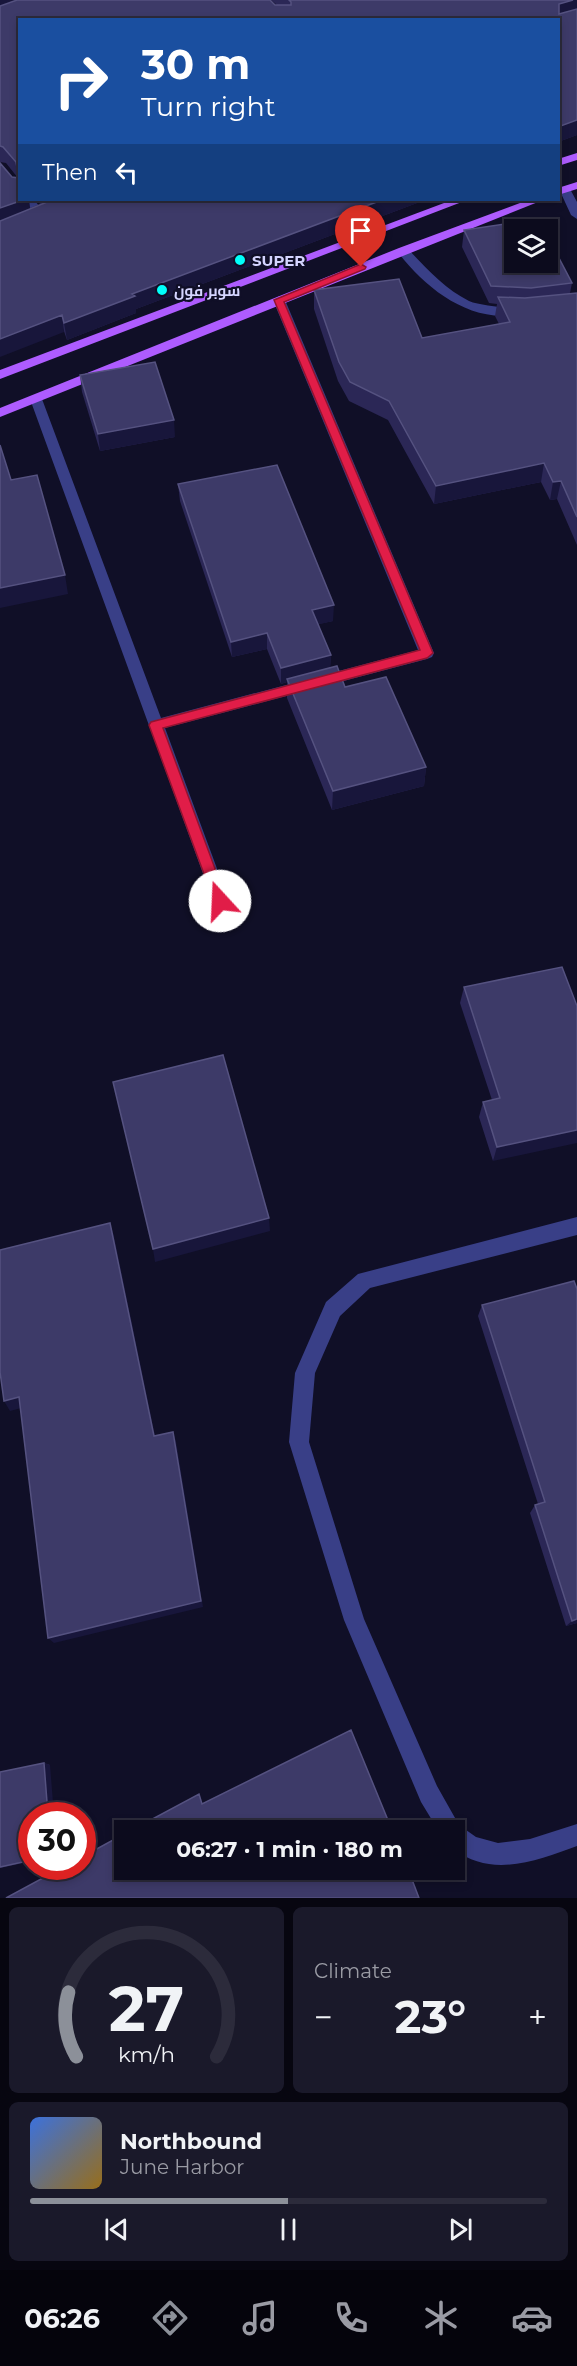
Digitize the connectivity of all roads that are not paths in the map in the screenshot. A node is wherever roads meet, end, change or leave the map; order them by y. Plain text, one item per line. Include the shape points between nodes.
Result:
1 (577, 156) edge
2 (560, 162) edge
3 (567, 188) edge
4 (29, 201) edge
5 (458, 201) edge
6 (534, 201) edge
7 (577, 214) edge
8 (41, 217) edge
9 (403, 251) junction
10 (279, 300) junction
11 (536, 310) edge
12 (0, 375) edge
13 (36, 399) junction
14 (0, 413) edge
15 (155, 725) junction
16 (220, 901) dead end
17 (577, 1226) edge
18 (444, 1820) edge
19 (577, 1835) edge
20 (465, 1845) edge

1 - 2 main road
3 - 7 street
4 - 8 street
5 - 12 main road
6 - 9 main road
9 - 10 main road
9 - 11 street via 444,293 472,308 515,313
10 - 13 main road
10 - 15 street via 427,653
13 - 14 main road
13 - 15 street
15 - 16 street
17 - 18 street via 365,1280 333,1310 305,1373 300,1442 354,1620 429,1794
19 - 20 street via 524,1853 496,1855

